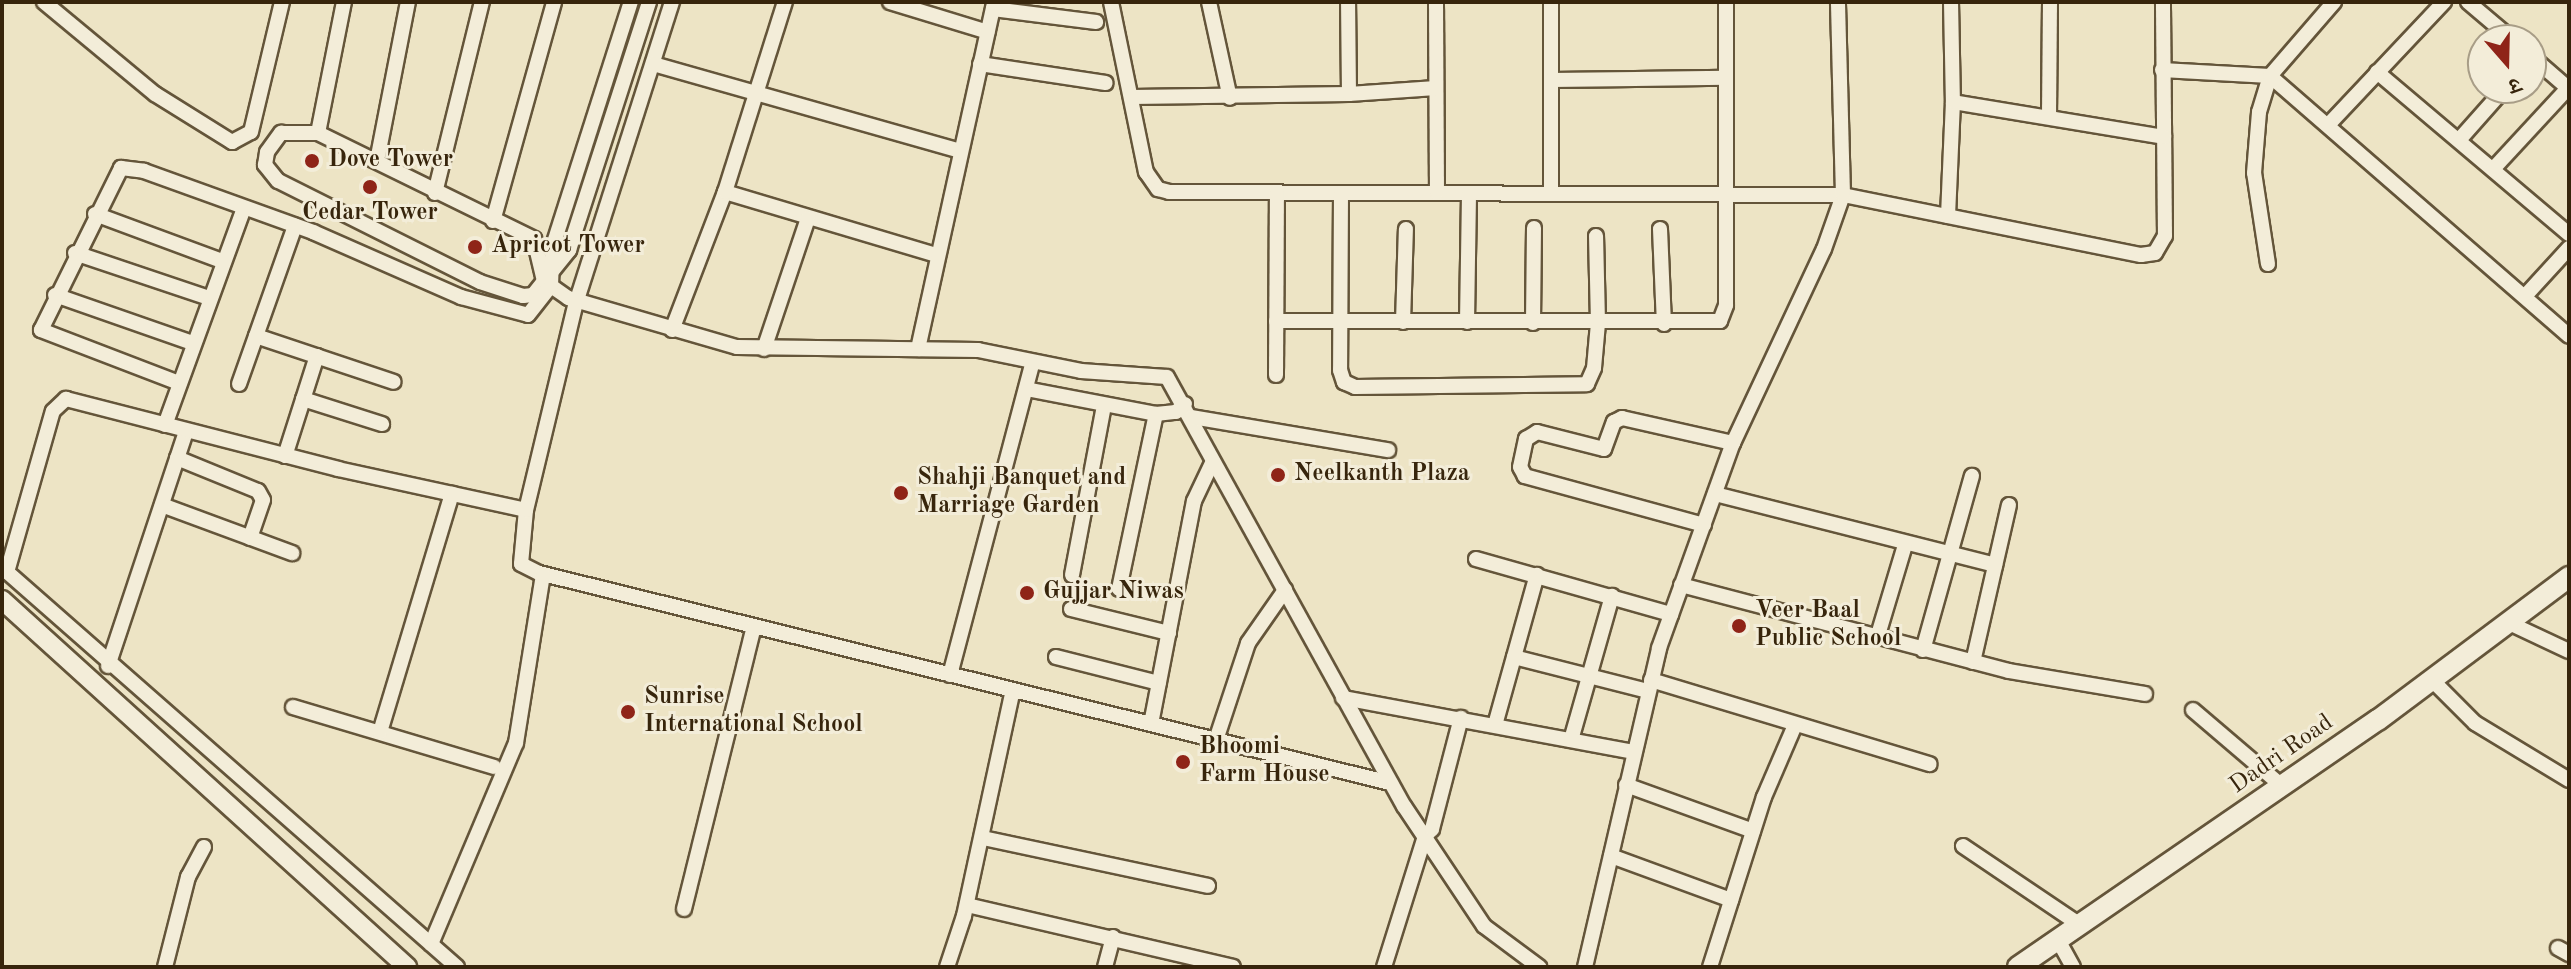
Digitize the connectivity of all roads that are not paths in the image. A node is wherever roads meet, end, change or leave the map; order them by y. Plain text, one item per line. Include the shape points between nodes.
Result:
1 (44, 2) edge
2 (282, 2) edge
3 (344, 2) edge
4 (408, 2) edge
5 (482, 2) edge
6 (554, 2) edge
7 (631, 2) edge
8 (649, 2) edge
9 (672, 2) edge
10 (785, 2) edge
11 (890, 2) edge
12 (1111, 2) edge
13 (1348, 2) edge
14 (1436, 2) edge
15 (1551, 2) edge
16 (1726, 2) edge
17 (1838, 2) edge
18 (1951, 2) edge
19 (2050, 2) edge
20 (2163, 2) edge
21 (2334, 2) edge
22 (2444, 2) edge
23 (2468, 2) edge
24 (1212, 4) edge
25 (994, 6) edge
26 (1096, 22) dead end
27 (2494, 24) edge
28 (988, 32) junction
29 (653, 64) junction
30 (980, 64) junction
31 (2162, 70) junction
32 (2547, 70) edge
33 (2377, 72) junction
34 (2270, 76) junction
35 (1726, 78) junction
36 (1551, 80) junction
37 (1106, 83) dead end
38 (1436, 88) junction
39 (2568, 88) edge
40 (754, 93) junction
41 (1349, 94) junction
42 (1132, 97) junction
43 (1230, 98) junction
44 (1953, 102) junction
45 (2491, 104) edge
46 (2049, 117) junction
47 (2329, 124) junction
48 (318, 133) junction
49 (2164, 137) junction
50 (2459, 140) junction
51 (960, 151) junction
52 (377, 161) junction
53 (2493, 169) junction
54 (725, 192) junction
55 (1277, 192) junction
56 (1437, 192) junction
57 (435, 193) junction
58 (1341, 193) junction
59 (1551, 193) junction
60 (1725, 193) junction
61 (1469, 195) junction
62 (1843, 195) junction
63 (244, 208) junction
64 (95, 214) junction
65 (1948, 216) junction
66 (808, 218) junction
67 (493, 221) junction
68 (295, 226) junction
69 (1534, 228) dead end
70 (1406, 229) dead end
71 (1660, 229) dead end
72 (2569, 234) edge
73 (1596, 236) dead end
74 (2569, 248) edge
75 (75, 253) junction
76 (936, 255) junction
77 (222, 261) junction
78 (2268, 264) dead end
79 (550, 279) junction
80 (55, 295) junction
81 (2526, 295) junction
82 (209, 298) junction
83 (576, 302) junction
84 (1276, 321) junction
85 (1403, 322) junction
86 (1467, 322) junction
87 (1339, 323) junction
88 (1533, 323) junction
89 (1598, 323) junction
90 (1664, 324) junction
91 (672, 330) junction
92 (256, 336) junction
93 (2569, 336) edge
94 (193, 343) junction
95 (764, 349) junction
96 (918, 349) junction
97 (317, 356) junction
98 (1032, 364) junction
99 (1276, 375) dead end
100 (394, 382) dead end
101 (179, 383) junction
102 (239, 384) dead end
103 (1026, 389) junction
104 (303, 399) junction
105 (1104, 405) junction
106 (1188, 411) junction
107 (1156, 414) junction
108 (382, 424) dead end
109 (165, 425) junction
110 (186, 432) junction
111 (1733, 443) junction
112 (1388, 450) dead end
113 (285, 456) junction
114 (177, 458) junction
115 (1213, 461) junction
116 (1972, 476) dead end
117 (452, 494) junction
118 (1715, 494) junction
119 (162, 505) junction
120 (2009, 505) dead end
121 (526, 510) junction
122 (1704, 525) junction
123 (250, 538) junction
124 (1905, 545) junction
125 (292, 553) dead end
126 (1950, 554) junction
127 (1476, 559) dead end
128 (1995, 565) junction
129 (543, 574) junction
130 (1072, 575) dead end
131 (1537, 575) junction
132 (2569, 577) edge
133 (1681, 585) junction
134 (1119, 589) dead end
135 (1285, 590) junction
136 (1612, 596) junction
137 (2, 600) edge
138 (1071, 609) dead end
139 (1671, 614) junction
140 (2507, 622) junction
141 (754, 627) junction
142 (1169, 633) junction
143 (1878, 635) junction
144 (1923, 650) junction
145 (2569, 651) edge
146 (1056, 657) dead end
147 (1514, 657) junction
148 (1973, 662) junction
149 (108, 666) junction
150 (950, 675) junction
151 (1589, 676) junction
152 (2431, 679) junction
153 (1159, 683) junction
154 (1649, 686) junction
155 (1013, 690) junction
156 (2145, 694) dead end
157 (1343, 698) junction
158 (293, 707) dead end
159 (2193, 710) dead end
160 (1461, 718) junction
161 (1151, 724) junction
162 (1495, 725) junction
163 (1795, 725) junction
164 (380, 732) junction
165 (1216, 740) junction
166 (1571, 740) junction
167 (1633, 752) junction
168 (1930, 764) dead end
169 (494, 767) dead end
170 (2569, 780) edge
171 (243, 782) junction
172 (1390, 783) junction
173 (1626, 785) junction
174 (2282, 786) junction
175 (228, 801) junction
176 (1753, 831) junction
177 (1425, 836) junction
178 (983, 838) junction
179 (1963, 846) dead end
180 (204, 847) dead end
181 (1611, 856) junction
182 (1208, 886) dead end
183 (1731, 900) junction
184 (967, 905) junction
185 (684, 909) dead end
186 (2080, 925) junction
187 (1113, 937) junction
188 (2058, 940) junction
189 (431, 944) junction
190 (1514, 961) edge
191 (165, 967) edge
192 (407, 967) edge
193 (457, 967) edge
194 (947, 967) edge
195 (1105, 967) edge
196 (1233, 967) edge
197 (1384, 967) edge
198 (1539, 967) edge
199 (1585, 967) edge
200 (1710, 967) edge
201 (2018, 967) edge
202 (2073, 967) edge

1 - 2 street via 155,94 232,142 251,132
3 - 48 street
4 - 52 street
5 - 57 street
6 - 67 street
7 - 79 street via 552,249
8 - 79 street via 569,250
9 - 29 street
10 - 40 street
11 - 28 street
12 - 42 street
13 - 41 street
14 - 38 street
15 - 36 street
16 - 35 street
17 - 62 street
18 - 44 street
19 - 46 street
20 - 31 street
21 - 34 street
22 - 33 street
23 - 27 street
24 - 43 street
25 - 26 street
25 - 28 street
28 - 30 street
29 - 40 street
29 - 83 street
30 - 37 street
30 - 51 street
31 - 34 street
31 - 49 street
32 - 39 street
33 - 47 street
33 - 50 street
34 - 47 street
34 - 78 street via 2259,112 2254,173
35 - 36 street
35 - 60 street
36 - 59 street
38 - 41 street
38 - 56 street
39 - 53 street
40 - 51 street
40 - 54 street
41 - 43 street
42 - 43 street
42 - 55 street via 1146,172 1158,189
44 - 46 street
44 - 65 street
45 - 50 street
46 - 49 street
47 - 81 street
48 - 52 street
48 - 79 street via 291,130 273,140 265,165 278,181 480,282 523,296 533,295
49 - 65 street via 2165,236 2155,253 2126,254
50 - 53 street
51 - 76 street
52 - 57 street
53 - 72 street
54 - 66 street
54 - 91 street
55 - 58 street
55 - 84 street
56 - 58 street
56 - 61 street
57 - 67 street
58 - 87 street
59 - 60 street
59 - 61 street
60 - 62 street
60 - 90 street via 1725,314 1713,324
61 - 86 street
62 - 65 street
62 - 111 street via 1824,249
63 - 64 street via 125,166
63 - 68 street
63 - 77 street
64 - 75 street
64 - 77 street
66 - 76 street
66 - 95 street
67 - 79 street via 534,239
68 - 79 street via 439,289 512,314 536,309
68 - 92 street
69 - 88 street
70 - 85 street
71 - 90 street
73 - 89 street
74 - 81 street
75 - 80 street
75 - 82 street
76 - 96 street
77 - 82 street
79 - 83 street
80 - 94 street
80 - 101 street via 41,321 43,332
81 - 93 street
82 - 94 street
83 - 91 street
83 - 121 street
84 - 87 street
84 - 99 street
85 - 86 street
85 - 87 street
86 - 88 street
87 - 89 street via 1340,370 1348,385 1564,388 1587,384 1592,377
88 - 89 street
89 - 90 street
91 - 95 street
92 - 97 street
92 - 102 street
94 - 101 street
95 - 96 street
96 - 98 street via 997,352
97 - 100 street
97 - 104 street
98 - 103 street
98 - 106 street via 1158,373 1172,383
101 - 109 street
103 - 105 street
103 - 150 street
104 - 108 street
104 - 113 street
105 - 107 street
105 - 130 street
106 - 107 street
106 - 112 street
106 - 115 street
107 - 134 street
109 - 110 street
109 - 149 street via 76,401 57,403 7,572
110 - 113 street
110 - 114 street
111 - 118 street
111 - 122 street via 1622,418 1614,422 1604,449 1537,432 1526,439 1520,467 1529,478
113 - 117 street
114 - 119 street
114 - 123 street via 258,491 262,506
115 - 135 street
115 - 142 street via 1194,501
116 - 126 street
117 - 121 street
117 - 164 street
118 - 122 street
118 - 124 street
119 - 123 street
119 - 149 street
120 - 128 street
121 - 129 street via 519,558 527,569
122 - 133 street
123 - 125 street
124 - 126 street
124 - 143 street
126 - 128 street
126 - 144 street
127 - 131 street
128 - 148 street
129 - 141 street
129 - 189 street via 516,743
131 - 136 street
131 - 147 street
132 - 140 main road, Dadri Road
133 - 139 street
133 - 143 street
135 - 157 street
135 - 165 street via 1248,643
136 - 139 street
136 - 151 street
137 - 175 street
138 - 142 street
139 - 154 street
140 - 145 street
140 - 152 main road, Dadri Road
141 - 150 street
141 - 185 street
142 - 153 street
143 - 144 street
144 - 148 street
146 - 153 street
147 - 151 street
147 - 162 street
148 - 156 street
149 - 171 street
150 - 155 street
151 - 154 street
151 - 166 street
152 - 170 street via 2475,723
152 - 174 main road, Dadri Road
153 - 161 street
154 - 163 street
154 - 167 street
155 - 161 street
155 - 178 street
157 - 160 street
157 - 172 street
158 - 164 street
159 - 174 street
160 - 162 street
160 - 177 street via 1432,829
161 - 165 street
162 - 166 street
163 - 168 street
163 - 176 street
164 - 169 street
165 - 172 street
166 - 167 street
167 - 173 street
171 - 175 street
171 - 189 street
172 - 177 street
173 - 176 street
173 - 181 street
174 - 186 main road, Dadri Road
175 - 192 street
176 - 183 street
177 - 190 street via 1484,926
177 - 197 street
178 - 182 street
178 - 184 street
179 - 186 street
180 - 191 street via 188,877
181 - 183 street
181 - 199 street
183 - 200 street
184 - 187 street
184 - 194 street
186 - 188 main road, Dadri Road
187 - 195 street
187 - 196 street
188 - 201 main road, Dadri Road
188 - 202 street
189 - 193 street
190 - 198 street

